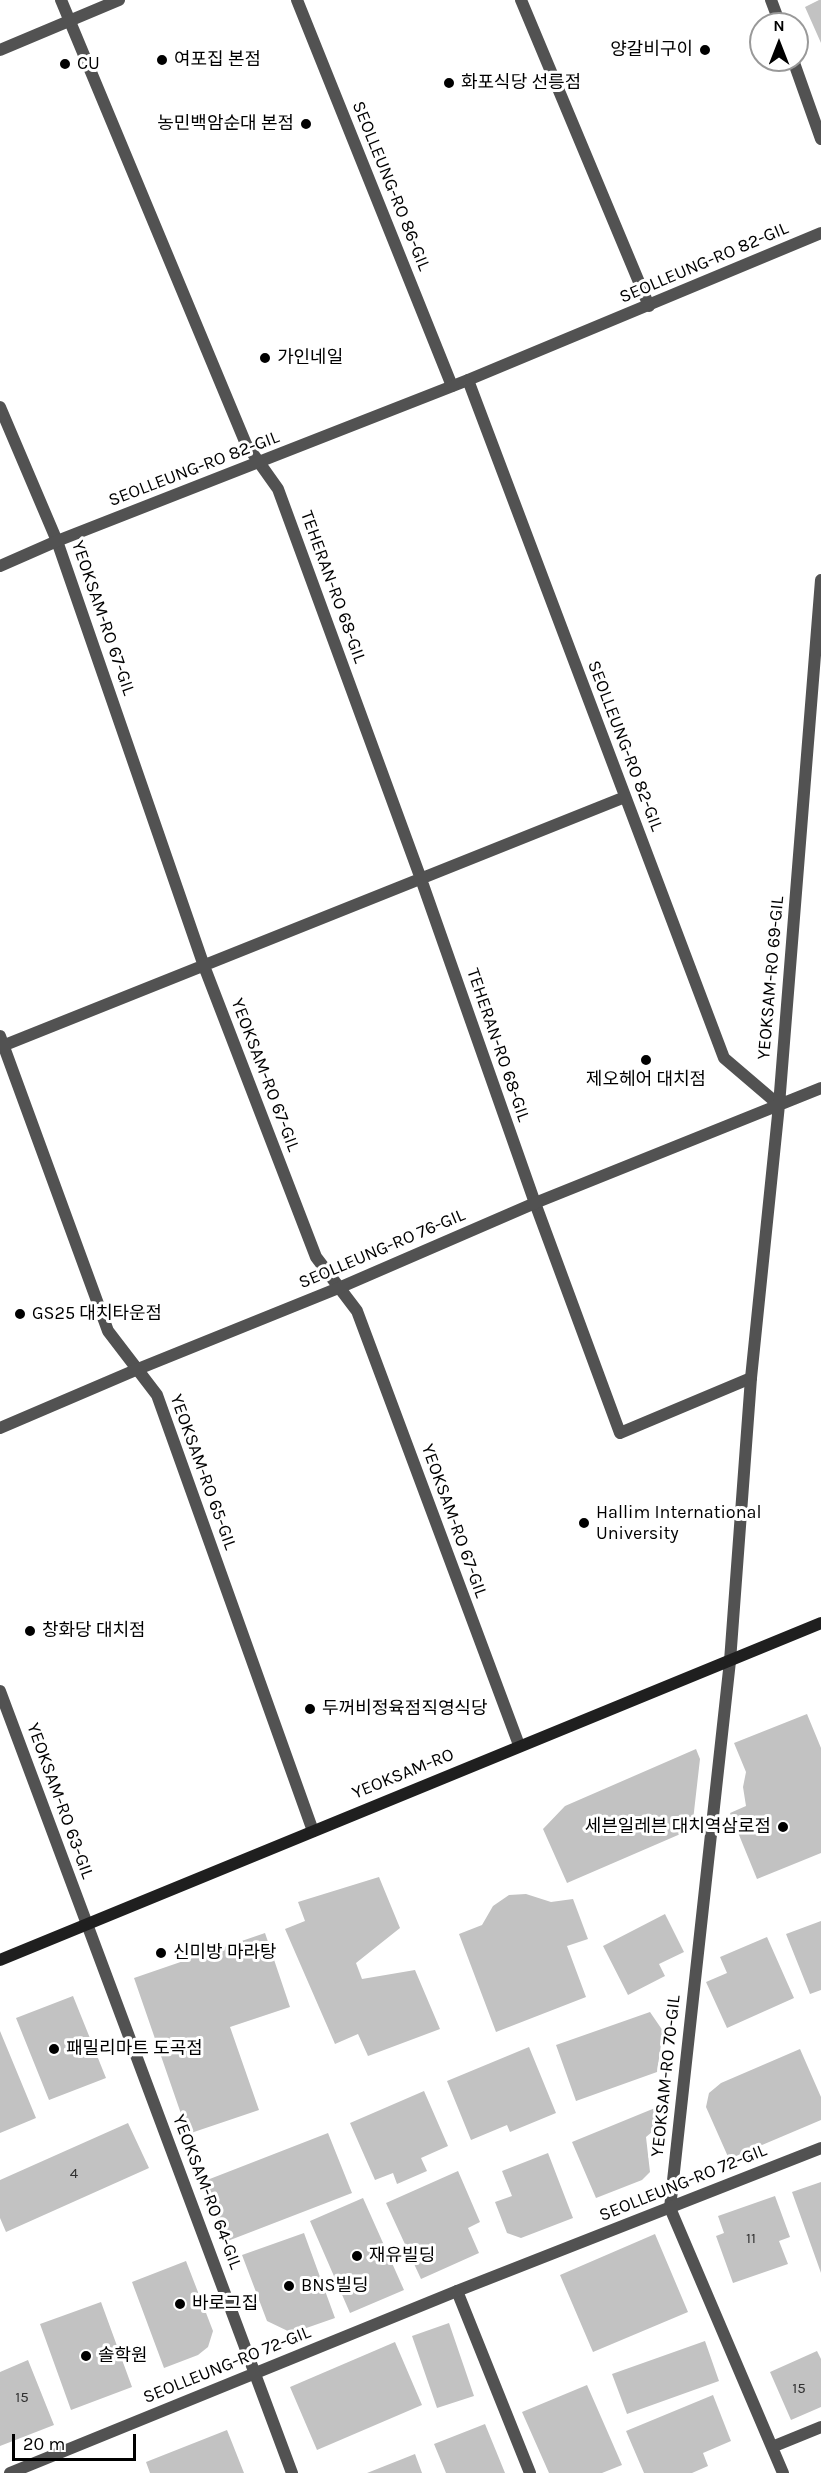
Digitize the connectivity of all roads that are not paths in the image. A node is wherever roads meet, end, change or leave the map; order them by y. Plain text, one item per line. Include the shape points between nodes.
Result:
1 (61, 0) edge
2 (119, 0) edge
3 (297, 0) edge
4 (521, 0) edge
5 (69, 22) junction
6 (0, 50) edge
7 (797, 72) edge
8 (821, 139) edge
9 (821, 233) edge
10 (649, 306) junction
11 (468, 380) junction
12 (452, 386) junction
13 (0, 407) edge
14 (261, 462) junction
15 (57, 541) junction
16 (0, 566) edge
17 (821, 580) edge
18 (625, 797) junction
19 (421, 879) junction
20 (204, 966) junction
21 (1, 1043) edge
22 (821, 1088) edge
23 (779, 1105) junction
24 (535, 1203) junction
25 (341, 1287) junction
26 (138, 1369) junction
27 (751, 1378) junction
28 (0, 1428) edge
29 (821, 1623) edge
30 (730, 1661) junction
31 (0, 1691) edge
32 (519, 1746) junction
33 (313, 1831) junction
34 (87, 1924) junction
35 (0, 1960) edge
36 (821, 2148) edge
37 (669, 2208) junction
38 (457, 2290) junction
39 (255, 2372) junction
40 (821, 2427) edge
41 (772, 2447) junction
42 (10, 2473) edge
43 (292, 2473) edge
44 (530, 2473) edge
45 (783, 2473) edge

1 - 5 street, TEHERAN-RO 68-GIL
2 - 5 street
3 - 12 street, SEOLLEUNG-RO 86-GIL
4 - 10 street
5 - 6 street
5 - 14 street, TEHERAN-RO 68-GIL via 246,444
7 - 8 street
9 - 10 street, SEOLLEUNG-RO 82-GIL
10 - 11 street, SEOLLEUNG-RO 82-GIL
11 - 12 street, SEOLLEUNG-RO 82-GIL
11 - 18 street, SEOLLEUNG-RO 82-GIL
12 - 14 street, SEOLLEUNG-RO 82-GIL
13 - 15 street, YEOKSAM-RO 67-GIL
14 - 15 street, SEOLLEUNG-RO 82-GIL
14 - 19 street, TEHERAN-RO 68-GIL via 278,489
15 - 16 street, SEOLLEUNG-RO 82-GIL
15 - 20 street, YEOKSAM-RO 67-GIL
17 - 23 street, YEOKSAM-RO 69-GIL
18 - 19 street
18 - 23 street, SEOLLEUNG-RO 82-GIL via 724,1058
19 - 20 street
19 - 24 street, TEHERAN-RO 68-GIL
20 - 21 street
20 - 25 street, YEOKSAM-RO 67-GIL via 316,1257
21 - 26 street, YEOKSAM-RO 65-GIL via 108,1331
22 - 23 street, SEOLLEUNG-RO 76-GIL
23 - 24 street, SEOLLEUNG-RO 76-GIL
23 - 27 street, YEOKSAM-RO 69-GIL
24 - 25 street, SEOLLEUNG-RO 76-GIL
24 - 27 street via 620,1433
25 - 26 street, SEOLLEUNG-RO 76-GIL
25 - 32 street, YEOKSAM-RO 67-GIL via 357,1311
26 - 28 street, SEOLLEUNG-RO 76-GIL
26 - 33 street, YEOKSAM-RO 65-GIL via 157,1395
27 - 30 street, YEOKSAM-RO 69-GIL
29 - 30 main road, YEOKSAM-RO
30 - 32 main road, YEOKSAM-RO
30 - 37 street, YEOKSAM-RO 70-GIL
31 - 34 street, YEOKSAM-RO 63-GIL
32 - 33 main road, YEOKSAM-RO
33 - 34 main road, YEOKSAM-RO
34 - 35 main road, YEOKSAM-RO
34 - 39 street, YEOKSAM-RO 64-GIL
36 - 37 street, SEOLLEUNG-RO 72-GIL
37 - 38 street, SEOLLEUNG-RO 72-GIL
37 - 41 street, YEOKSAM-RO 70-GIL
38 - 39 street, SEOLLEUNG-RO 72-GIL
38 - 44 street
39 - 42 street, SEOLLEUNG-RO 72-GIL
39 - 43 street, YEOKSAM-RO 64-GIL
40 - 41 street
41 - 45 street, YEOKSAM-RO 70-GIL

